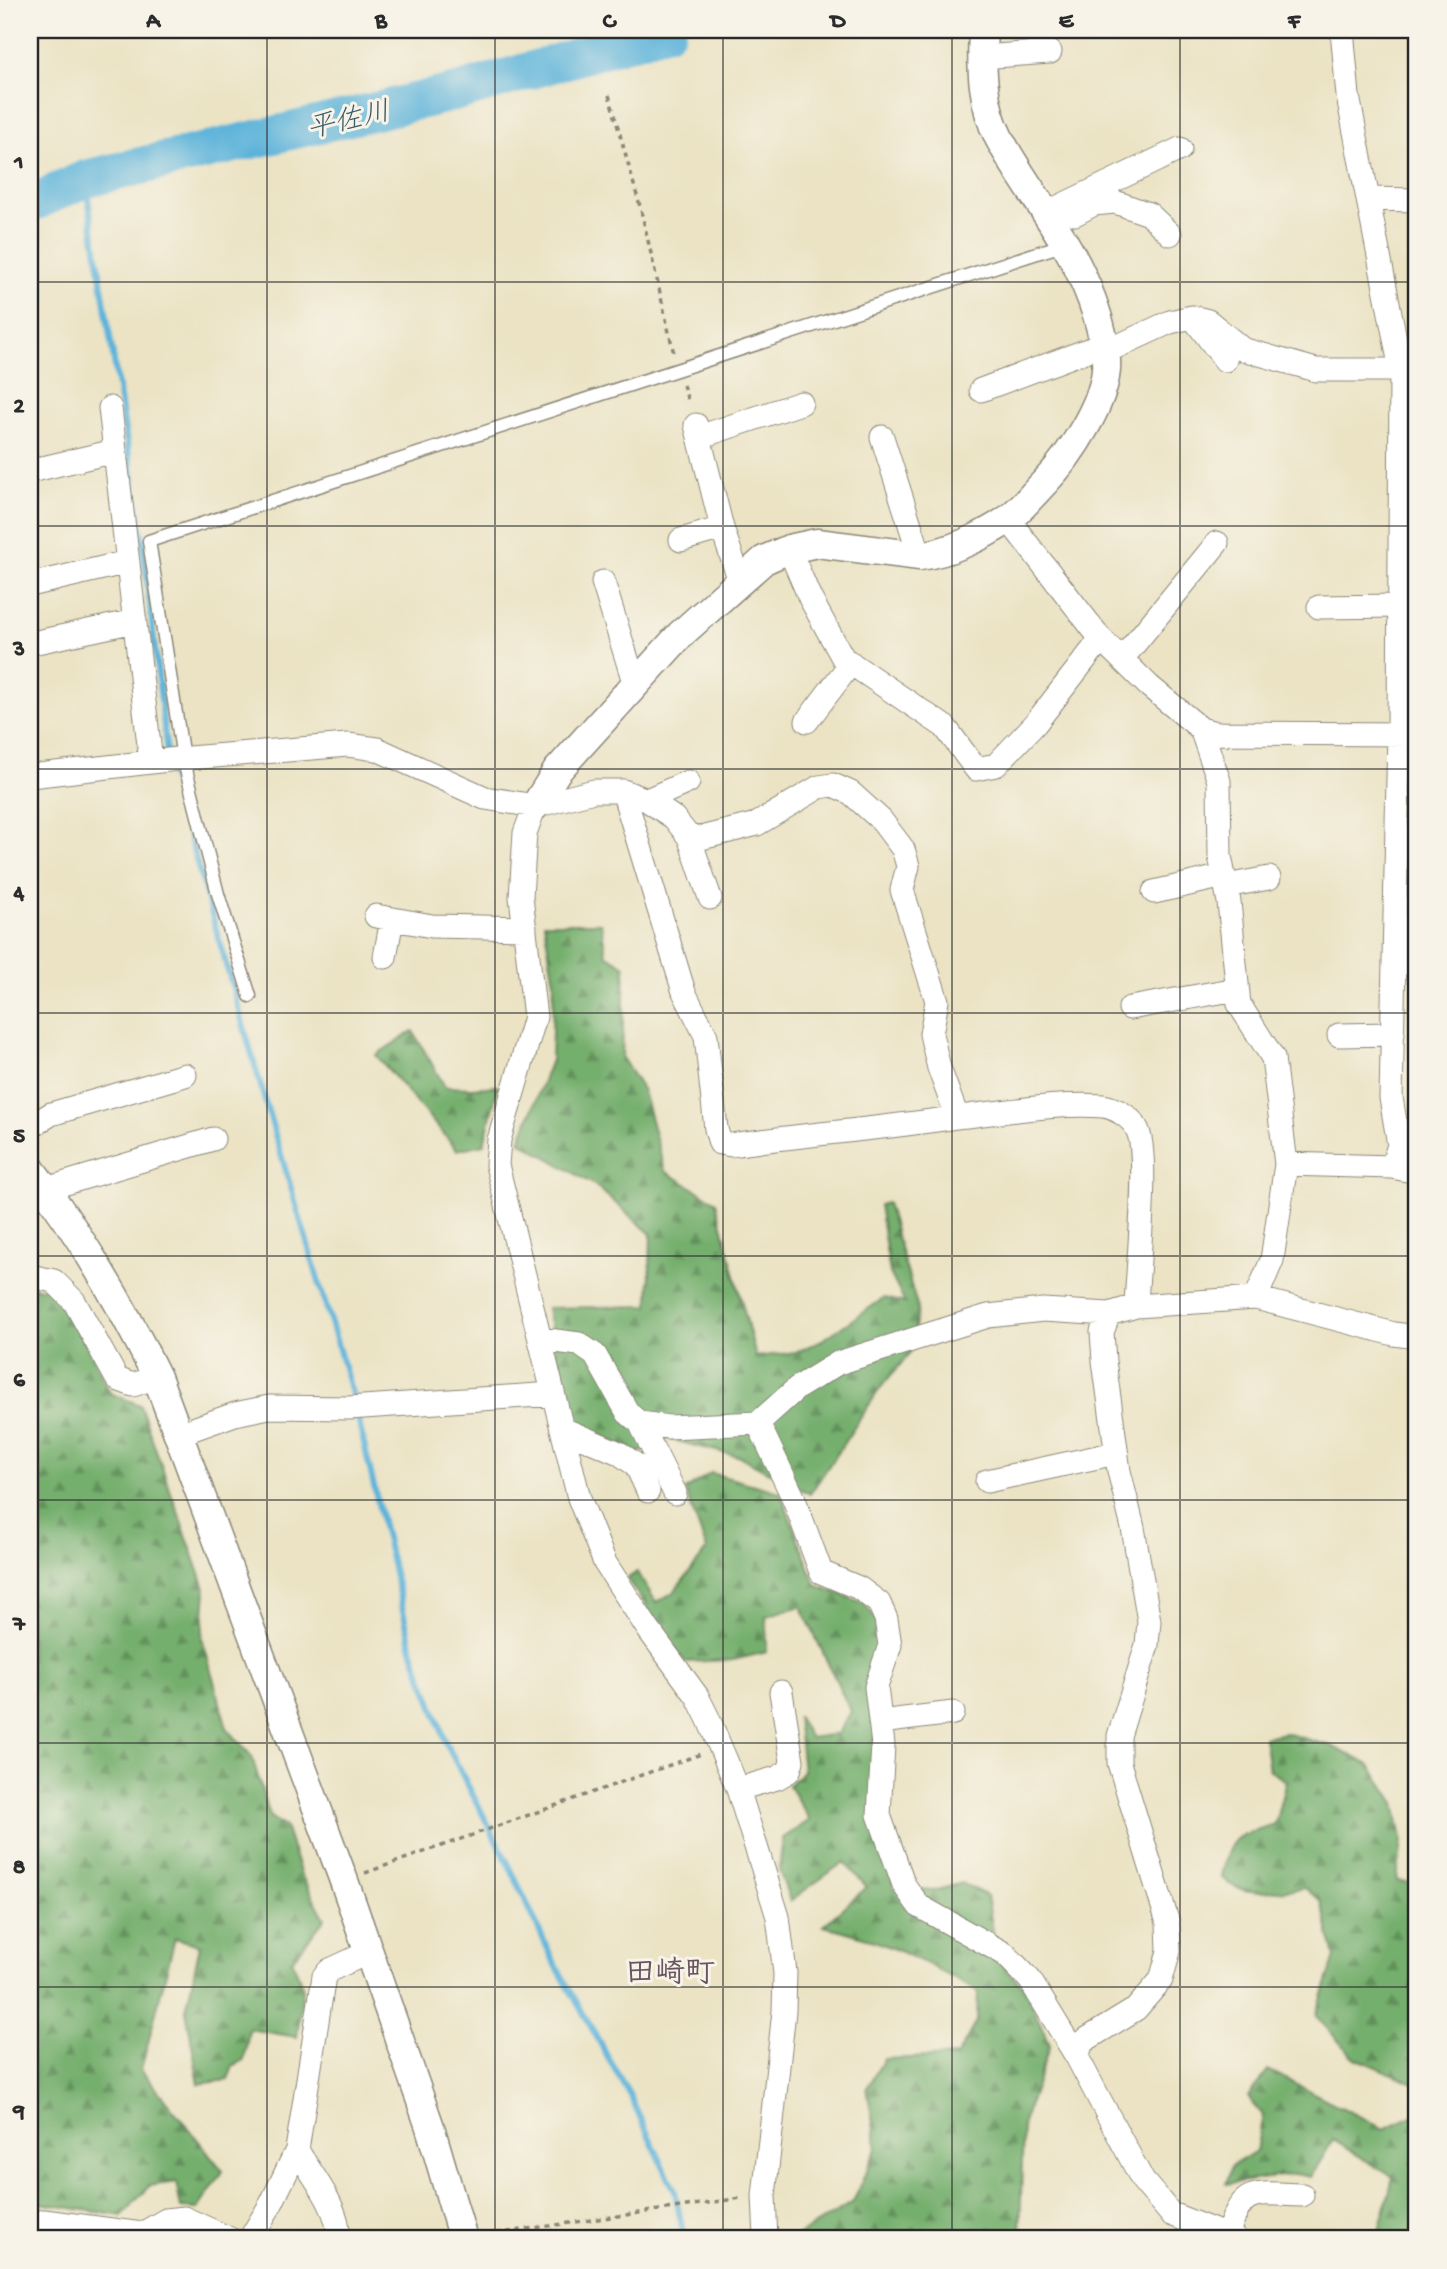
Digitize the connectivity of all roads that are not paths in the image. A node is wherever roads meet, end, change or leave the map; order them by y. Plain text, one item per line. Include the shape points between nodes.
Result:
1 (1342, 30) edge
2 (982, 43) edge
3 (1050, 52) dead end
4 (1180, 149) dead end
5 (1368, 199) junction
6 (1417, 200) edge
7 (1055, 227) junction
8 (1170, 234) dead end
9 (1192, 317) junction
10 (1104, 348) junction
11 (1225, 360) dead end
12 (1409, 370) edge
13 (981, 390) dead end
14 (801, 403) dead end
15 (110, 408) dead end
16 (882, 437) dead end
17 (115, 451) junction
18 (30, 471) edge
19 (1008, 519) junction
20 (722, 528) junction
21 (681, 540) dead end
22 (1217, 543) dead end
23 (789, 549) junction
24 (920, 556) junction
25 (128, 562) junction
26 (740, 581) junction
27 (603, 582) dead end
28 (30, 585) edge
29 (1400, 606) junction
30 (1319, 607) dead end
31 (135, 621) junction
32 (1101, 639) junction
33 (37, 642) dead end
34 (1122, 659) junction
35 (851, 663) junction
36 (635, 685) junction
37 (807, 721) dead end
38 (1200, 729) junction
39 (1408, 734) edge
40 (168, 760) junction
41 (30, 776) edge
42 (688, 782) dead end
43 (623, 791) junction
44 (647, 800) junction
45 (535, 806) junction
46 (689, 837) junction
47 (1269, 878) dead end
48 (1225, 881) junction
49 (1154, 892) dead end
50 (710, 898) dead end
51 (524, 928) junction
52 (385, 957) dead end
53 (1394, 963) junction
54 (1417, 963) edge
55 (1237, 989) junction
56 (250, 996) dead end
57 (1130, 1008) dead end
58 (1393, 1034) junction
59 (1339, 1035) dead end
60 (185, 1075) dead end
61 (957, 1117) junction
62 (30, 1127) edge
63 (213, 1139) dead end
64 (1286, 1164) junction
65 (1392, 1167) junction
66 (1417, 1172) edge
67 (38, 1179) edge
68 (30, 1276) edge
69 (1256, 1298) junction
70 (1136, 1306) junction
71 (1109, 1314) junction
72 (1417, 1337) edge
73 (540, 1339) junction
74 (157, 1377) junction
75 (553, 1394) junction
76 (640, 1423) junction
77 (758, 1423) junction
78 (563, 1429) junction
79 (179, 1434) junction
80 (1116, 1453) junction
81 (987, 1481) dead end
82 (648, 1491) dead end
83 (674, 1493) dead end
84 (781, 1692) dead end
85 (945, 1719) dead end
86 (880, 1726) junction
87 (738, 1790) junction
88 (369, 1952) junction
89 (1077, 2057) junction
90 (297, 2150) junction
91 (1301, 2195) dead end
92 (30, 2229) edge
93 (1231, 2238) edge
94 (230, 2239) edge
95 (250, 2239) edge
96 (338, 2239) edge
97 (462, 2239) edge
98 (766, 2239) edge

1 - 5 street via 1348,96
2 - 3 street
2 - 7 street via 987,105 999,138
4 - 7 street
5 - 6 street
5 - 12 street
7 - 8 street via 1094,204 1115,202 1149,214
7 - 10 street via 1086,285
7 - 40 lane via 678,370 149,541
9 - 10 street
9 - 11 street
9 - 12 street via 1208,321 1242,349 1315,370
10 - 13 street
10 - 19 street via 1107,364 1098,400 1073,448
12 - 29 street
14 - 20 street via 698,431
15 - 17 street
16 - 24 street
17 - 18 street
17 - 25 street
19 - 24 street via 962,545
19 - 32 street
20 - 21 street
20 - 26 street
22 - 34 street
23 - 24 street via 817,543
23 - 26 street via 764,560
23 - 35 street via 810,598 843,658
25 - 28 street
25 - 31 street
26 - 36 street via 681,634
27 - 36 street
29 - 30 street
29 - 39 street
31 - 33 street
31 - 40 street
32 - 34 street
32 - 35 street via 1035,724 996,765 976,769 946,727
34 - 38 street
35 - 37 street
36 - 45 street via 557,771
38 - 39 street via 1216,733
38 - 48 street via 1219,781
39 - 53 street
40 - 41 street
40 - 45 street via 348,745 377,749 485,798
40 - 56 lane
42 - 44 street
43 - 44 street
43 - 45 street via 594,791
43 - 61 street via 684,992 706,1037 720,1143
44 - 46 street via 674,818
45 - 51 street via 525,833
46 - 50 street
46 - 61 street via 757,824 819,787 833,785 851,793 881,820 903,849 908,866 902,890 937,1001 931,1034
47 - 48 street
48 - 49 street
48 - 55 street
51 - 52 street via 432,926 384,917
51 - 73 street via 535,1017 499,1140 498,1165
53 - 54 street
53 - 58 street
55 - 57 street
55 - 64 street via 1239,1003 1273,1058
58 - 59 street
58 - 65 street via 1391,1098 1399,1145
60 - 62 street via 51,1114
61 - 70 street via 1105,1106 1127,1116 1139,1131 1143,1160
63 - 67 street
64 - 65 street
64 - 69 street via 1272,1260
65 - 66 street
67 - 74 street via 96,1263
68 - 74 street via 54,1281 74,1301 117,1379 134,1385
69 - 70 street
69 - 72 street
70 - 71 street
71 - 77 street via 1042,1310 988,1316 838,1363 797,1388
71 - 80 street via 1102,1332
73 - 75 street
73 - 76 street via 579,1344 595,1355 628,1413
74 - 79 street
75 - 78 street
75 - 79 street via 356,1407 269,1407
76 - 77 street via 668,1427
76 - 83 street
77 - 86 street via 794,1499 821,1573 859,1588 878,1603 886,1619 890,1645 876,1687
78 - 82 street via 620,1453 636,1465
78 - 87 street via 579,1498 605,1563 697,1696
79 - 88 street
80 - 81 street
80 - 89 street via 1149,1621 1147,1645 1119,1736 1119,1763 1168,1923 1168,1951 1161,1980 1136,2009 1082,2042
84 - 87 street via 792,1761 789,1771
85 - 86 street
86 - 89 street via 879,1815 904,1885 919,1906 1005,1954 1030,1980
87 - 98 street via 778,1917 785,1973 785,2011 764,2196
88 - 90 street via 324,1976
88 - 97 street via 430,2127
89 - 93 street via 1143,2180 1171,2214
90 - 95 street
90 - 96 street via 333,2210
91 - 93 street via 1247,2197 1235,2210
92 - 94 street via 44,2221 142,2234 166,2220 184,2218

